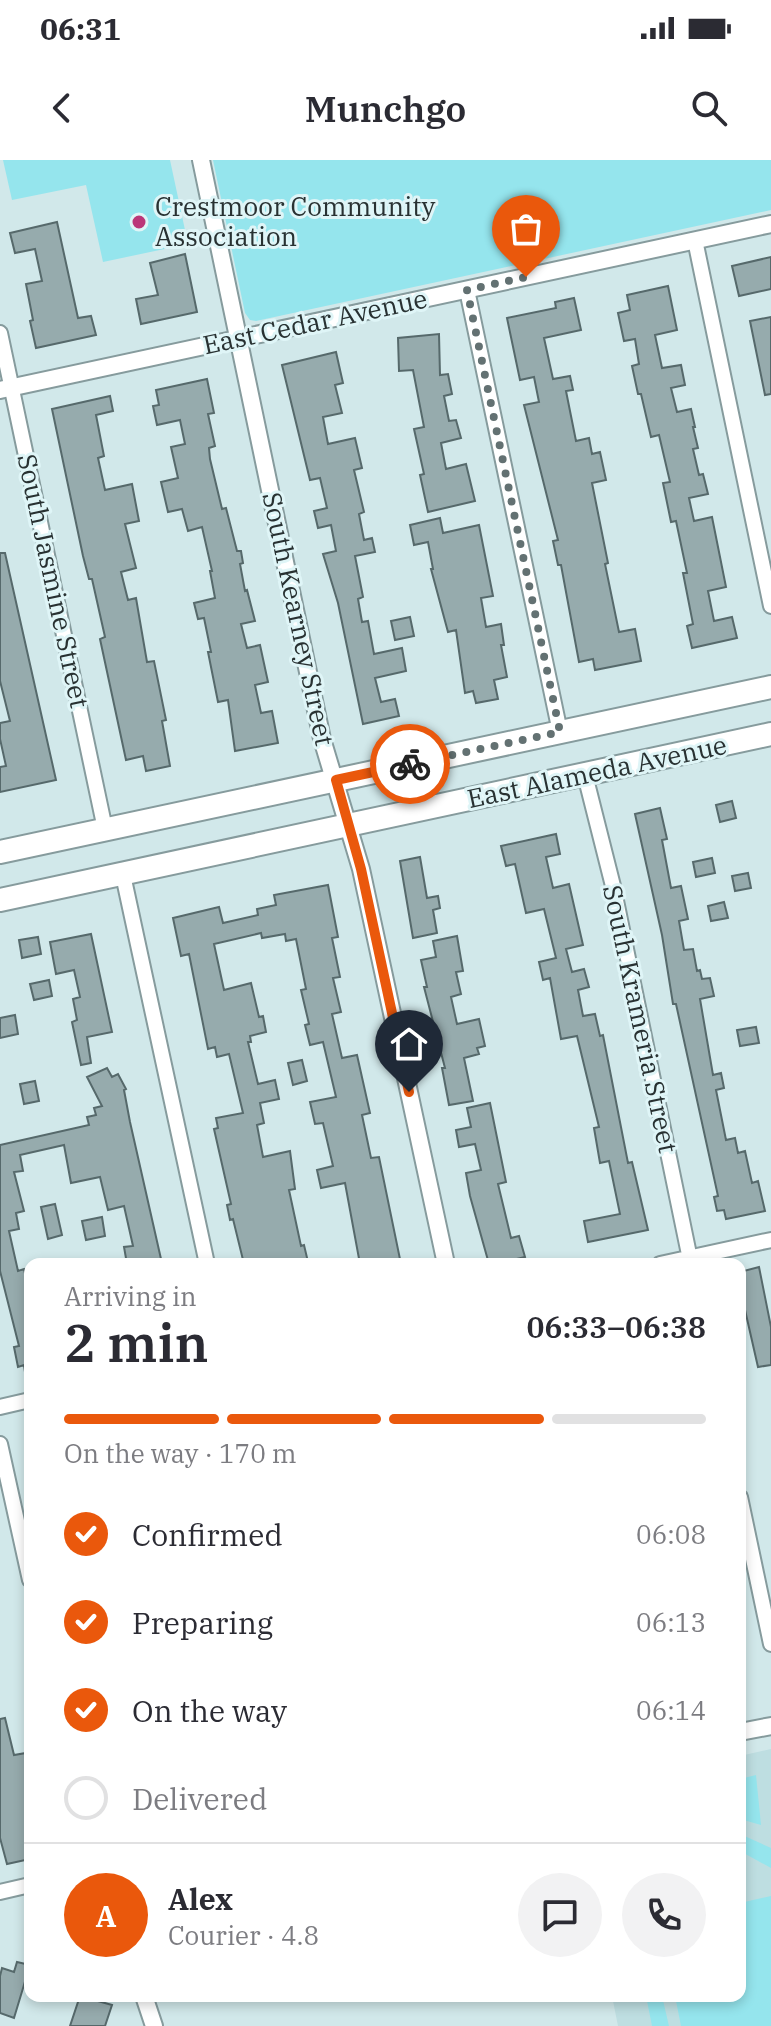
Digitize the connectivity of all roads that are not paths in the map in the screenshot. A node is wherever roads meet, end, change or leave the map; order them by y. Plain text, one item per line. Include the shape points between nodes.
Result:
1 (201, 160) edge
2 (771, 224) edge
3 (695, 240) junction
4 (467, 290) junction
5 (0, 333) edge
6 (238, 338) junction
7 (6, 389) edge
8 (771, 606) edge
9 (771, 687) edge
10 (560, 732) junction
11 (771, 734) edge
12 (585, 775) junction
13 (336, 780) junction
14 (348, 825) junction
15 (105, 829) junction
16 (0, 852) edge
17 (123, 875) junction
18 (0, 900) edge
19 (771, 1240) edge
20 (206, 1258) edge
21 (445, 1258) edge
22 (689, 1258) edge
23 (702, 1258) edge
24 (24, 1401) edge
25 (0, 1407) edge
26 (0, 1444) edge
27 (746, 1525) edge
28 (24, 1553) edge
29 (771, 1644) edge
30 (771, 1726) edge
31 (746, 1731) edge
32 (24, 1886) edge
33 (0, 1892) edge
34 (146, 2002) edge
35 (154, 2026) edge

1 - 6 street, South Kearney Street
2 - 3 street, East Cedar Avenue
3 - 4 street, East Cedar Avenue
3 - 8 street
4 - 6 street, East Cedar Avenue
4 - 10 street
5 - 7 street, South Jasmine Street
6 - 7 street, East Cedar Avenue
6 - 13 street, South Kearney Street via 322,739
7 - 15 street, South Jasmine Street
9 - 10 main road, East Alameda Avenue
10 - 13 main road, East Alameda Avenue
11 - 12 main road, East Alameda Avenue
12 - 14 main road, East Alameda Avenue
12 - 22 street, South Krameria Street
13 - 14 street, South Kearney Street
13 - 15 main road, East Alameda Avenue
14 - 17 main road, East Alameda Avenue
14 - 21 street, South Kearney Street
15 - 16 main road, East Alameda Avenue
17 - 18 main road, East Alameda Avenue
17 - 20 street
19 - 23 street
24 - 25 street
26 - 28 street
27 - 29 street
30 - 31 street
32 - 33 street
34 - 35 street

